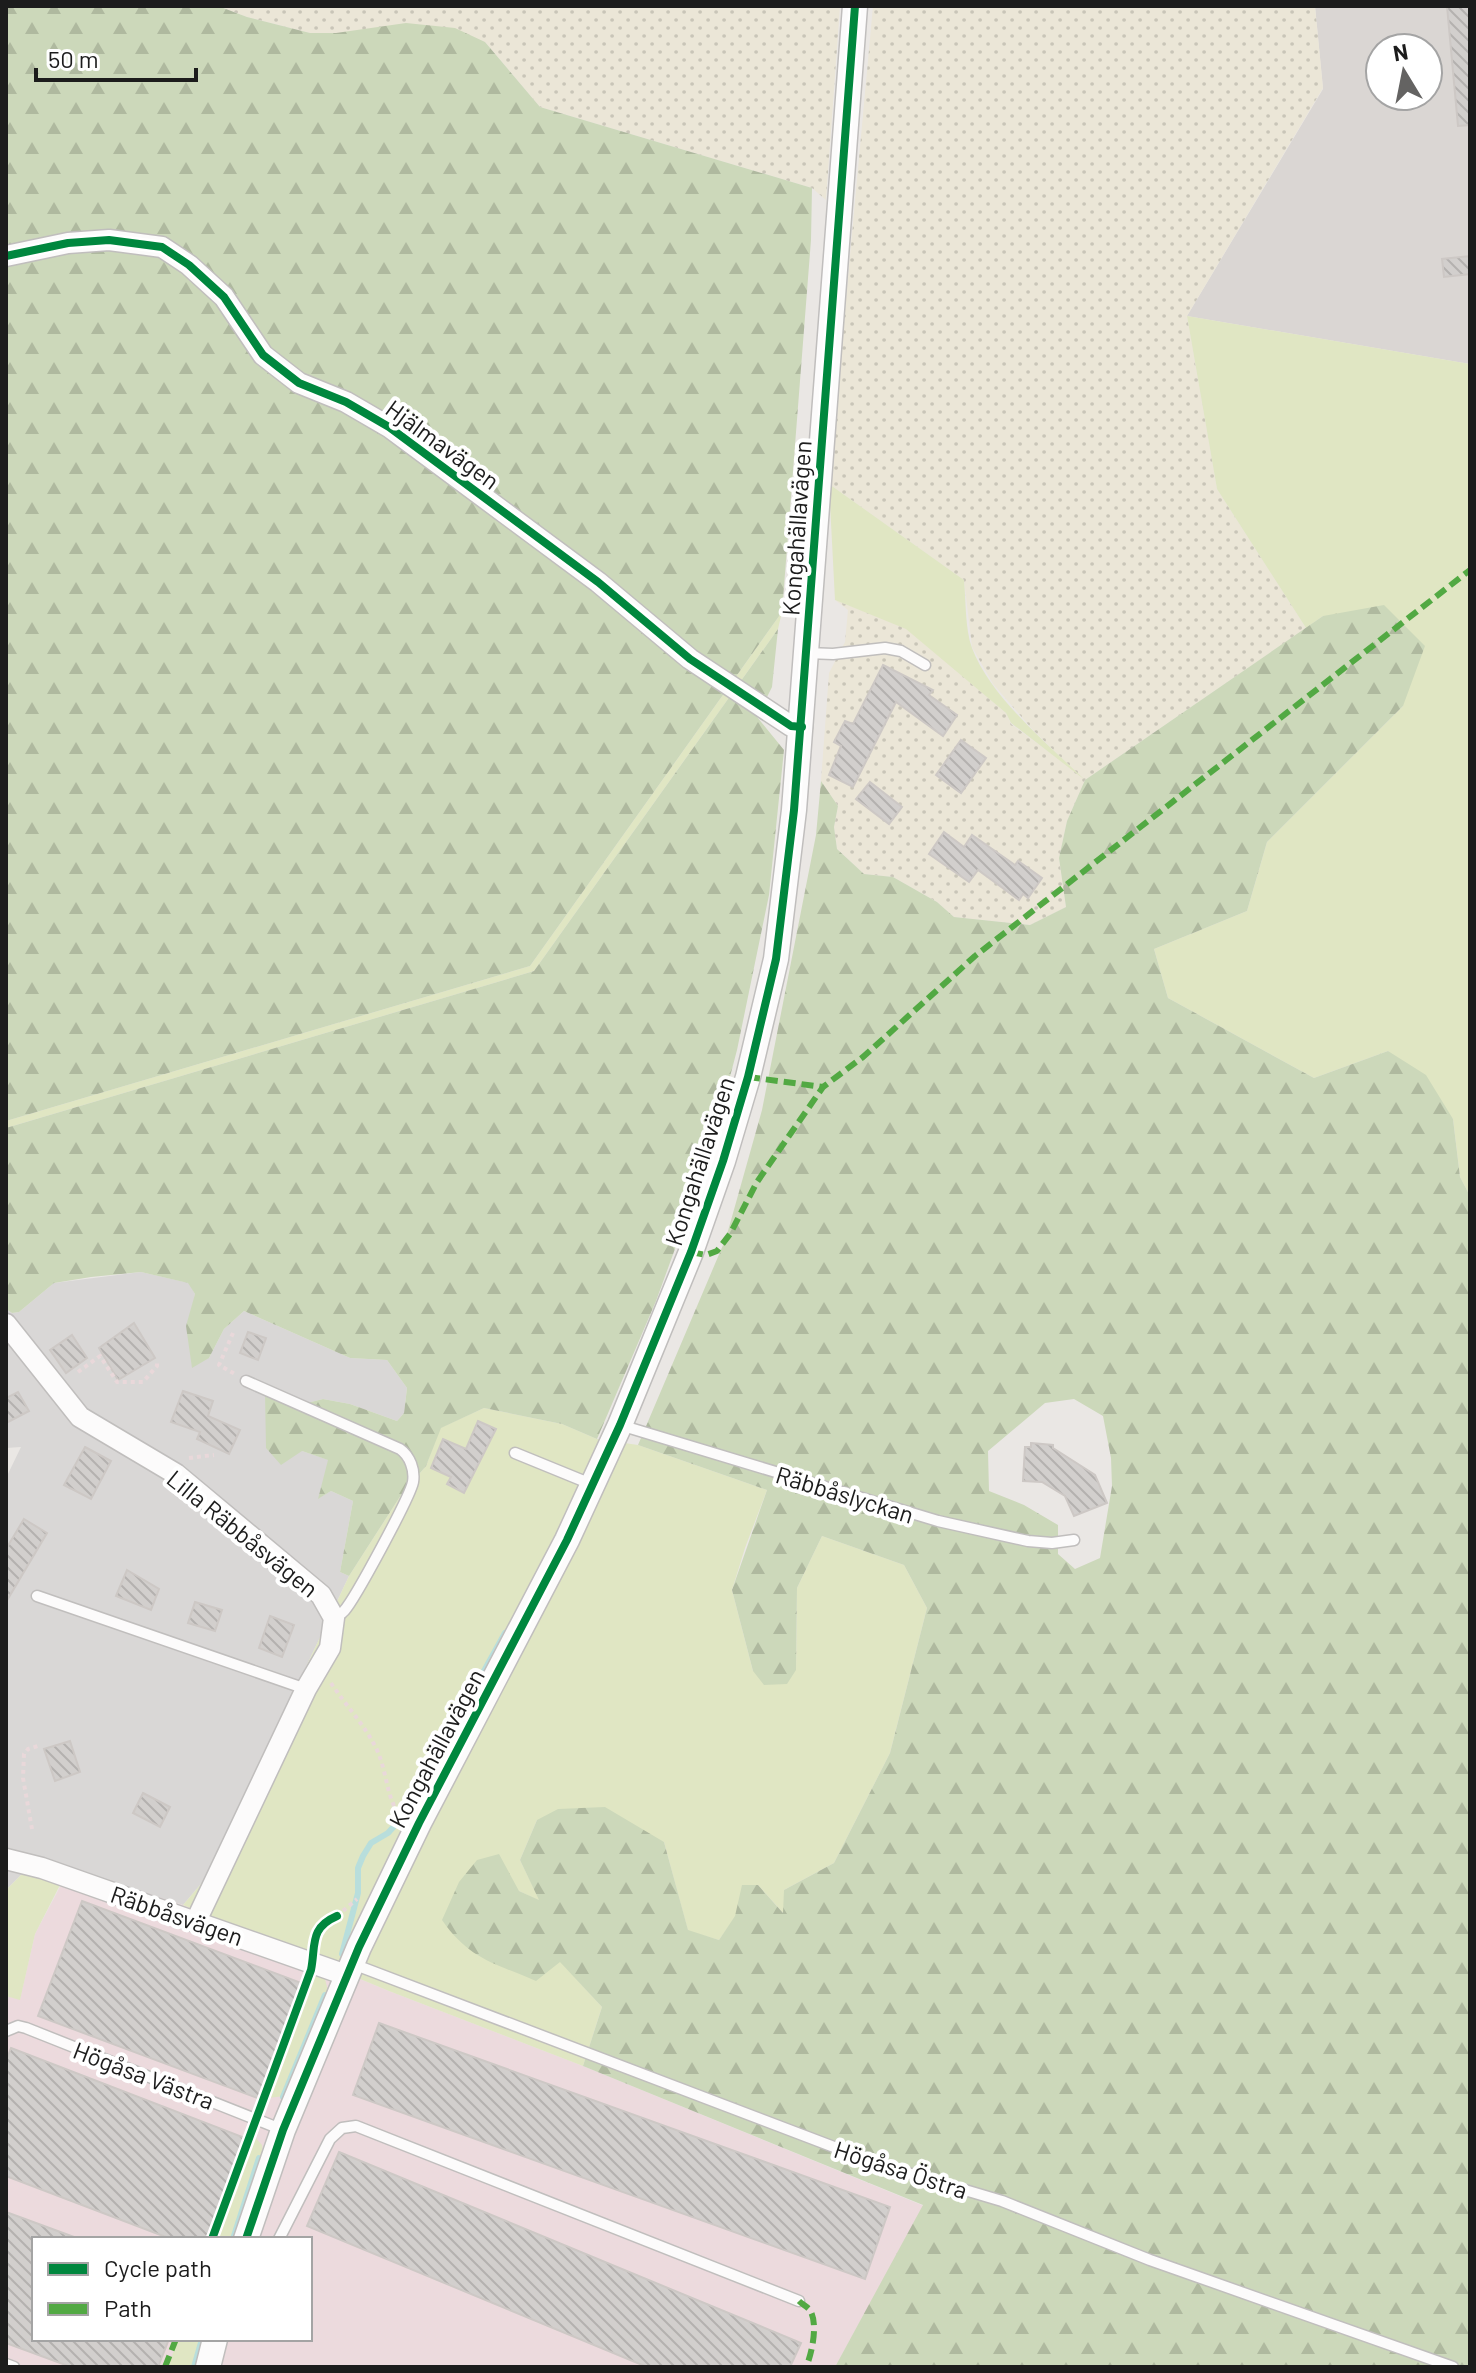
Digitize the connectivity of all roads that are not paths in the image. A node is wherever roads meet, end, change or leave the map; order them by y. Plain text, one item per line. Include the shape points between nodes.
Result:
1 (855, 6) edge
2 (6, 256) edge
3 (807, 653) junction
4 (925, 665) dead end
5 (802, 727) junction
6 (6, 1324) edge
7 (246, 1381) road end
8 (620, 1425) junction
9 (515, 1453) dead end
10 (594, 1485) junction
11 (1074, 1540) dead end
12 (37, 1596) dead end
13 (334, 1618) junction
14 (306, 1689) junction
15 (6, 1859) edge
16 (196, 1921) junction
17 (349, 1969) junction
18 (6, 2031) edge
19 (283, 2130) junction
20 (247, 2237) edge
21 (280, 2237) edge
22 (799, 2301) dead end
23 (214, 2341) edge
24 (6, 2364) edge
25 (14, 2367) edge
26 (208, 2367) edge
27 (1453, 2367) edge

1 - 3 street, Kongahällavägen
2 - 5 street, Hjälmavägen via 109,240 162,247 224,297 263,355 299,383 389,427 598,582 690,659 791,726
3 - 4 lane via 885,648
3 - 5 street, Kongahällavägen
5 - 8 street, Kongahällavägen via 776,959 748,1077 691,1252
6 - 13 street, Lilla Räbbåsvägen via 80,1417 176,1474 321,1595
7 - 13 lane, Lilla Räbbåsvägen via 400,1449 411,1460 413,1482 404,1501 357,1591
8 - 10 street, Kongahällavägen
8 - 11 lane, Räbbåslyckan via 938,1521 1028,1541
9 - 10 lane
10 - 17 street, Kongahällavägen
12 - 14 lane
13 - 14 street, Lilla Räbbåsvägen via 330,1648
14 - 16 street, Lilla Räbbåsvägen
15 - 16 street, Räbbåsvägen
16 - 17 street, Räbbåsvägen
17 - 19 street, Kongahällavägen
17 - 27 lane, Högåsa Östra
18 - 19 lane, Högåsa Västra via 26,2028
19 - 20 street, Kongahällavägen
21 - 22 lane via 330,2139 342,2128 356,2126
23 - 26 street
24 - 25 lane

